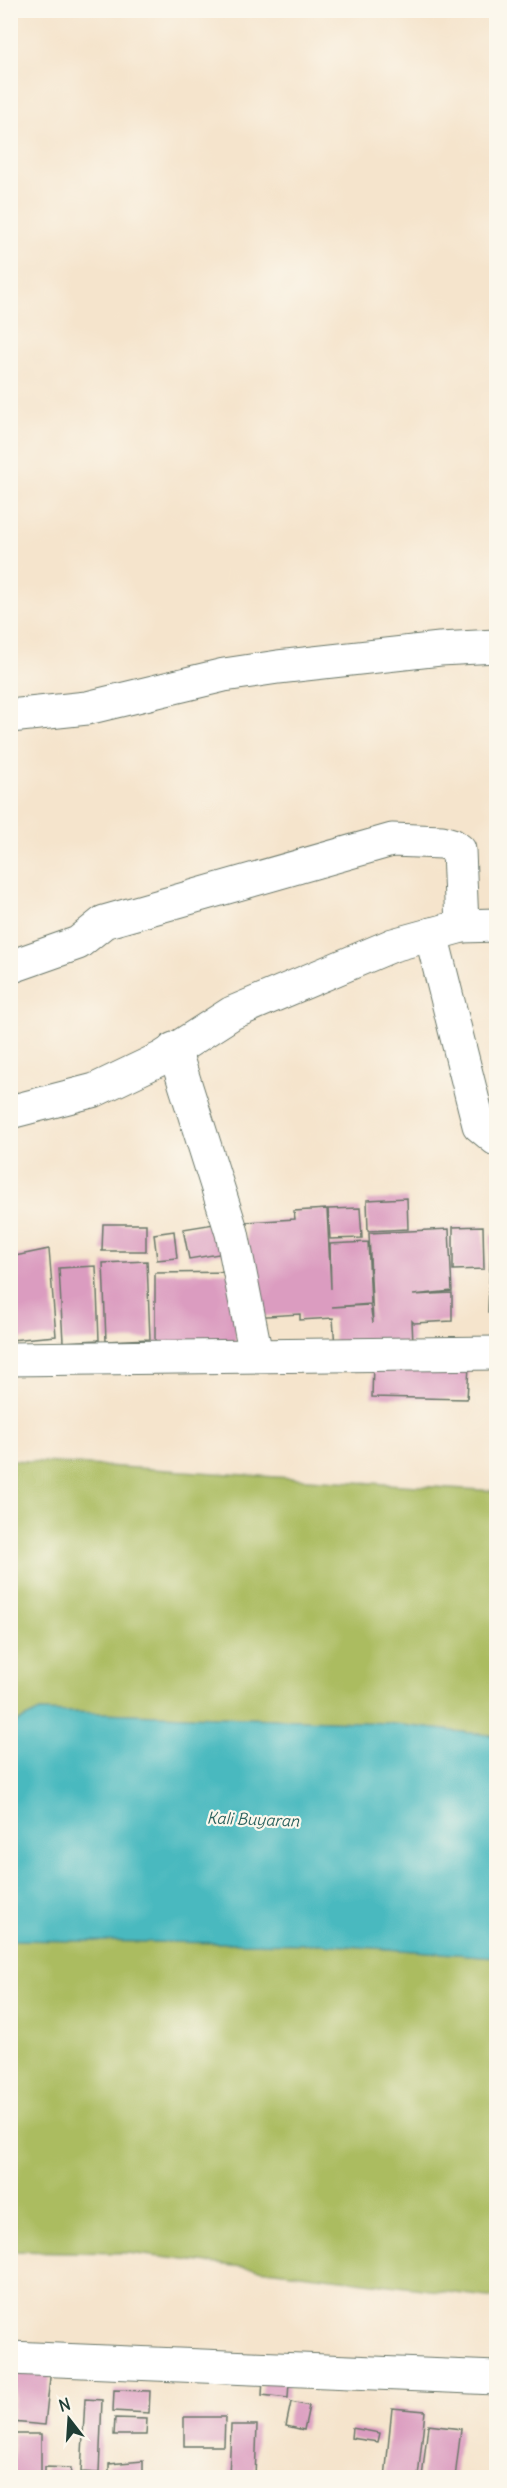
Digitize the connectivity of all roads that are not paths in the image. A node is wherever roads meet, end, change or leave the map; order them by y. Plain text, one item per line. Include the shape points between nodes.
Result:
1 (496, 646) edge
2 (10, 716) edge
3 (496, 925) edge
4 (462, 926) junction
5 (431, 934) junction
6 (10, 967) edge
7 (174, 1049) junction
8 (10, 1112) edge
9 (496, 1138) edge
10 (496, 1353) edge
11 (255, 1355) junction
12 (10, 1359) edge
13 (10, 2358) edge
14 (496, 2378) edge

1 - 2 street via 278,666 87,708
3 - 4 street
4 - 5 street
4 - 6 street via 459,850 442,842 392,840 104,922 78,943
5 - 7 street via 393,945 232,1012
5 - 9 street via 479,1125
7 - 8 street via 94,1090
7 - 11 street via 232,1233
10 - 11 street
11 - 12 street
13 - 14 street

